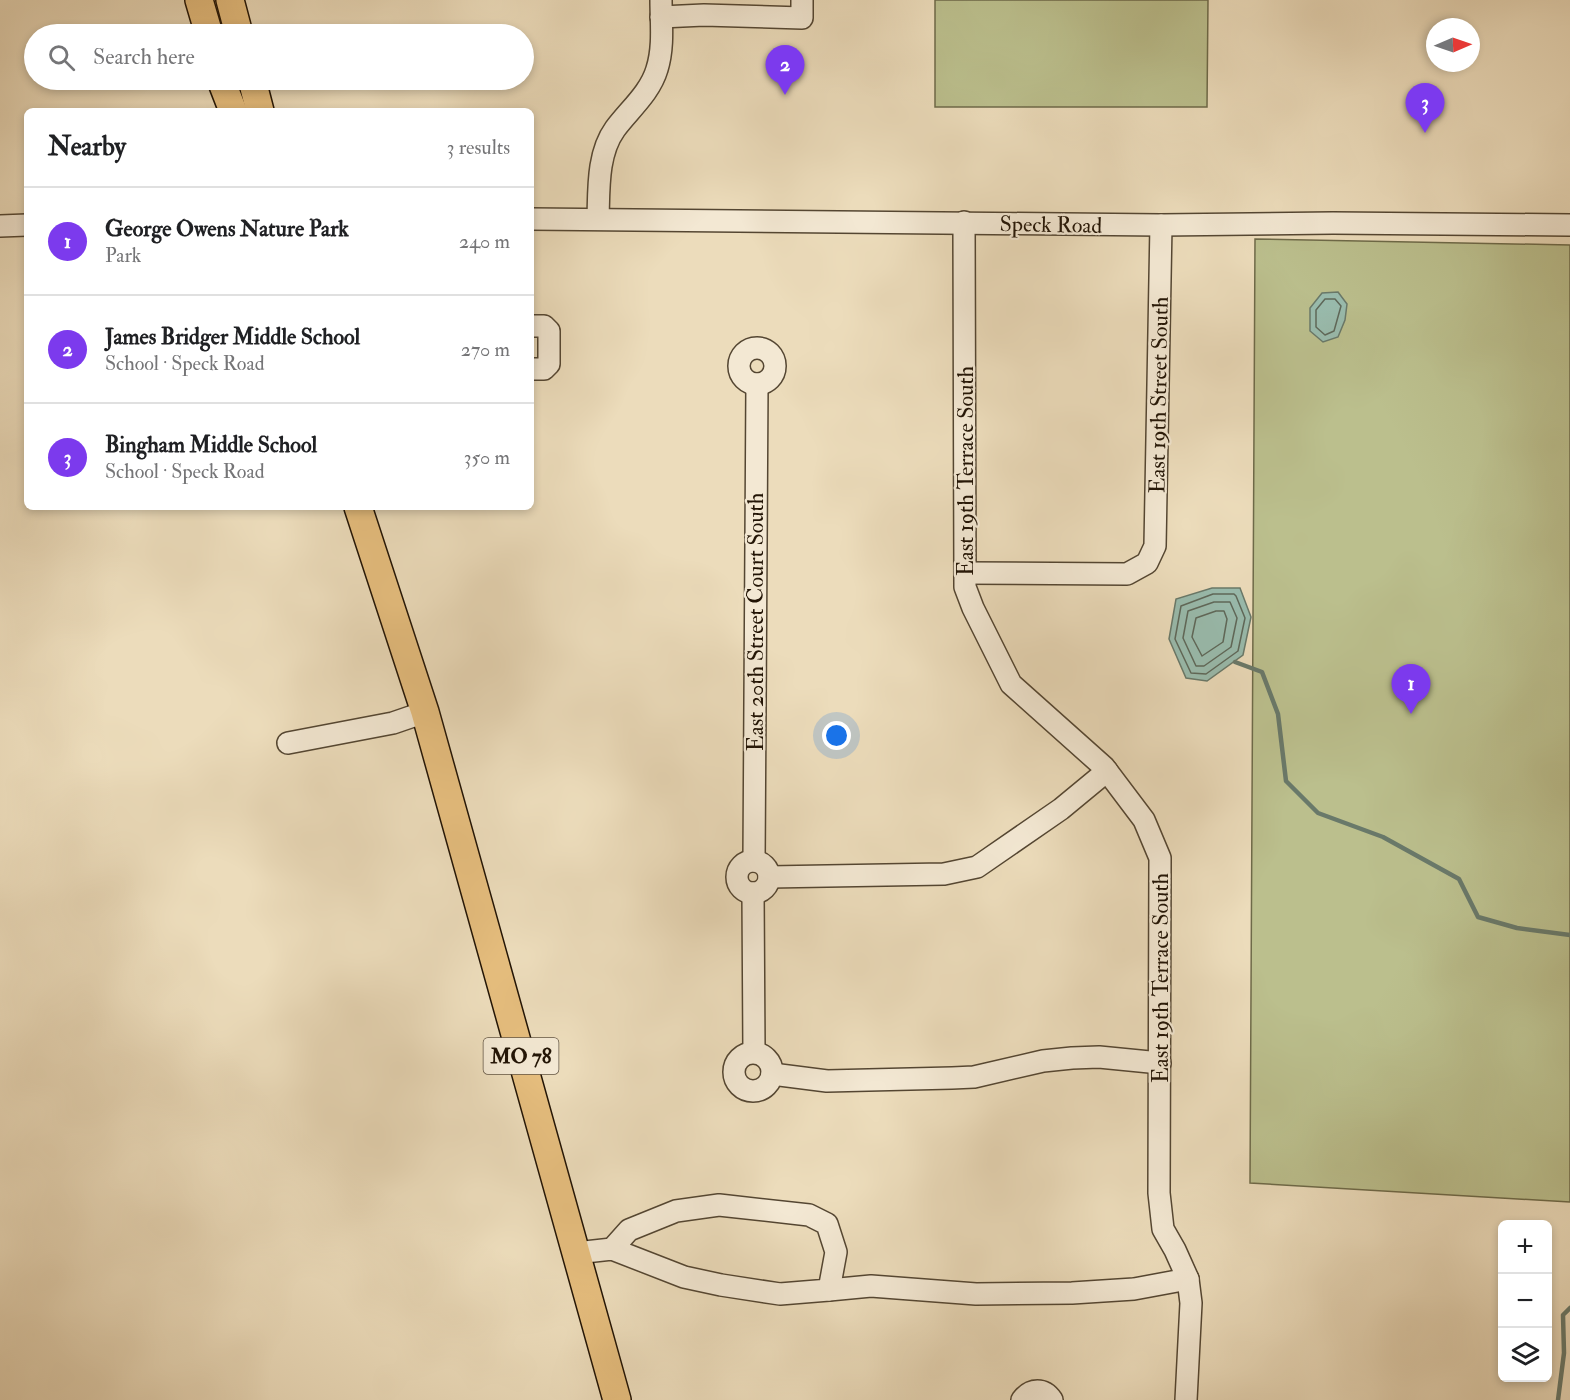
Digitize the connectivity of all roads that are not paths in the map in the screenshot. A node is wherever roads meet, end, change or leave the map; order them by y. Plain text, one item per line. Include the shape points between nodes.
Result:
1 (199, 0) edge
2 (230, 0) edge
3 (802, 0) edge
4 (661, 8) edge
5 (206, 24) edge
6 (236, 24) edge
7 (225, 90) edge
8 (255, 90) edge
9 (232, 108) edge
10 (259, 108) edge
11 (534, 219) edge
12 (598, 219) junction
13 (964, 222) junction
14 (24, 225) edge
15 (1161, 225) junction
16 (1570, 225) edge
17 (0, 226) edge
18 (534, 326) edge
19 (534, 369) edge
20 (757, 384) dead end
21 (359, 510) edge
22 (965, 573) junction
23 (425, 712) junction
24 (288, 743) dead end
25 (1107, 771) junction
26 (754, 861) junction
27 (769, 877) junction
28 (753, 893) junction
29 (754, 1052) junction
30 (1160, 1063) junction
31 (772, 1074) junction
32 (612, 1249) junction
33 (576, 1253) junction
34 (1188, 1279) junction
35 (830, 1290) junction
36 (617, 1400) edge
37 (1022, 1400) edge
38 (1052, 1400) edge
39 (1186, 1400) edge

1 - 5 main road
2 - 6 main road
3 - 4 street via 802,18 704,15
4 - 12 street via 657,70 648,89 608,140 602,162
7 - 9 main road
8 - 10 main road
11 - 12 street, Speck Road
12 - 13 street, Speck Road
13 - 15 street, Speck Road
13 - 22 street, East 19th Terrace South
14 - 17 street
15 - 16 street, Speck Road
15 - 22 street, East 19th Street South via 1155,546 1147,563 1127,574
18 - 19 street via 544,326 549,331 549,364 544,369
20 - 26 street, East 20th Street Court South
21 - 23 main road, MO 78
22 - 25 street, East 19th Terrace South via 965,587 973,608 1011,684
23 - 24 street via 393,723
23 - 33 main road, MO 78
25 - 27 street via 1061,809 977,867 944,874
25 - 30 street, East 19th Terrace South via 1144,820 1160,858
26 - 27 street via 763,864
26 - 28 street via 743,865 737,874 739,885
27 - 28 street via 763,890
28 - 29 street
29 - 31 street via 768,1059
29 - 31 street via 742,1056 735,1065 737,1082 746,1089 757,1090 767,1085
30 - 31 street via 1072,1058 952,1078 827,1081
30 - 34 street, East 19th Terrace South via 1159,1193 1163,1229
32 - 33 street
32 - 35 street via 684,1277 721,1285 780,1294
32 - 35 street via 629,1230 676,1210 719,1205 809,1215 827,1224 836,1252
33 - 36 main road, MO 78
34 - 35 street via 1134,1289 1072,1293 976,1294 871,1286
34 - 39 street, East 19th Terrace South via 1191,1303
37 - 38 street via 1035,1391 1046,1393

